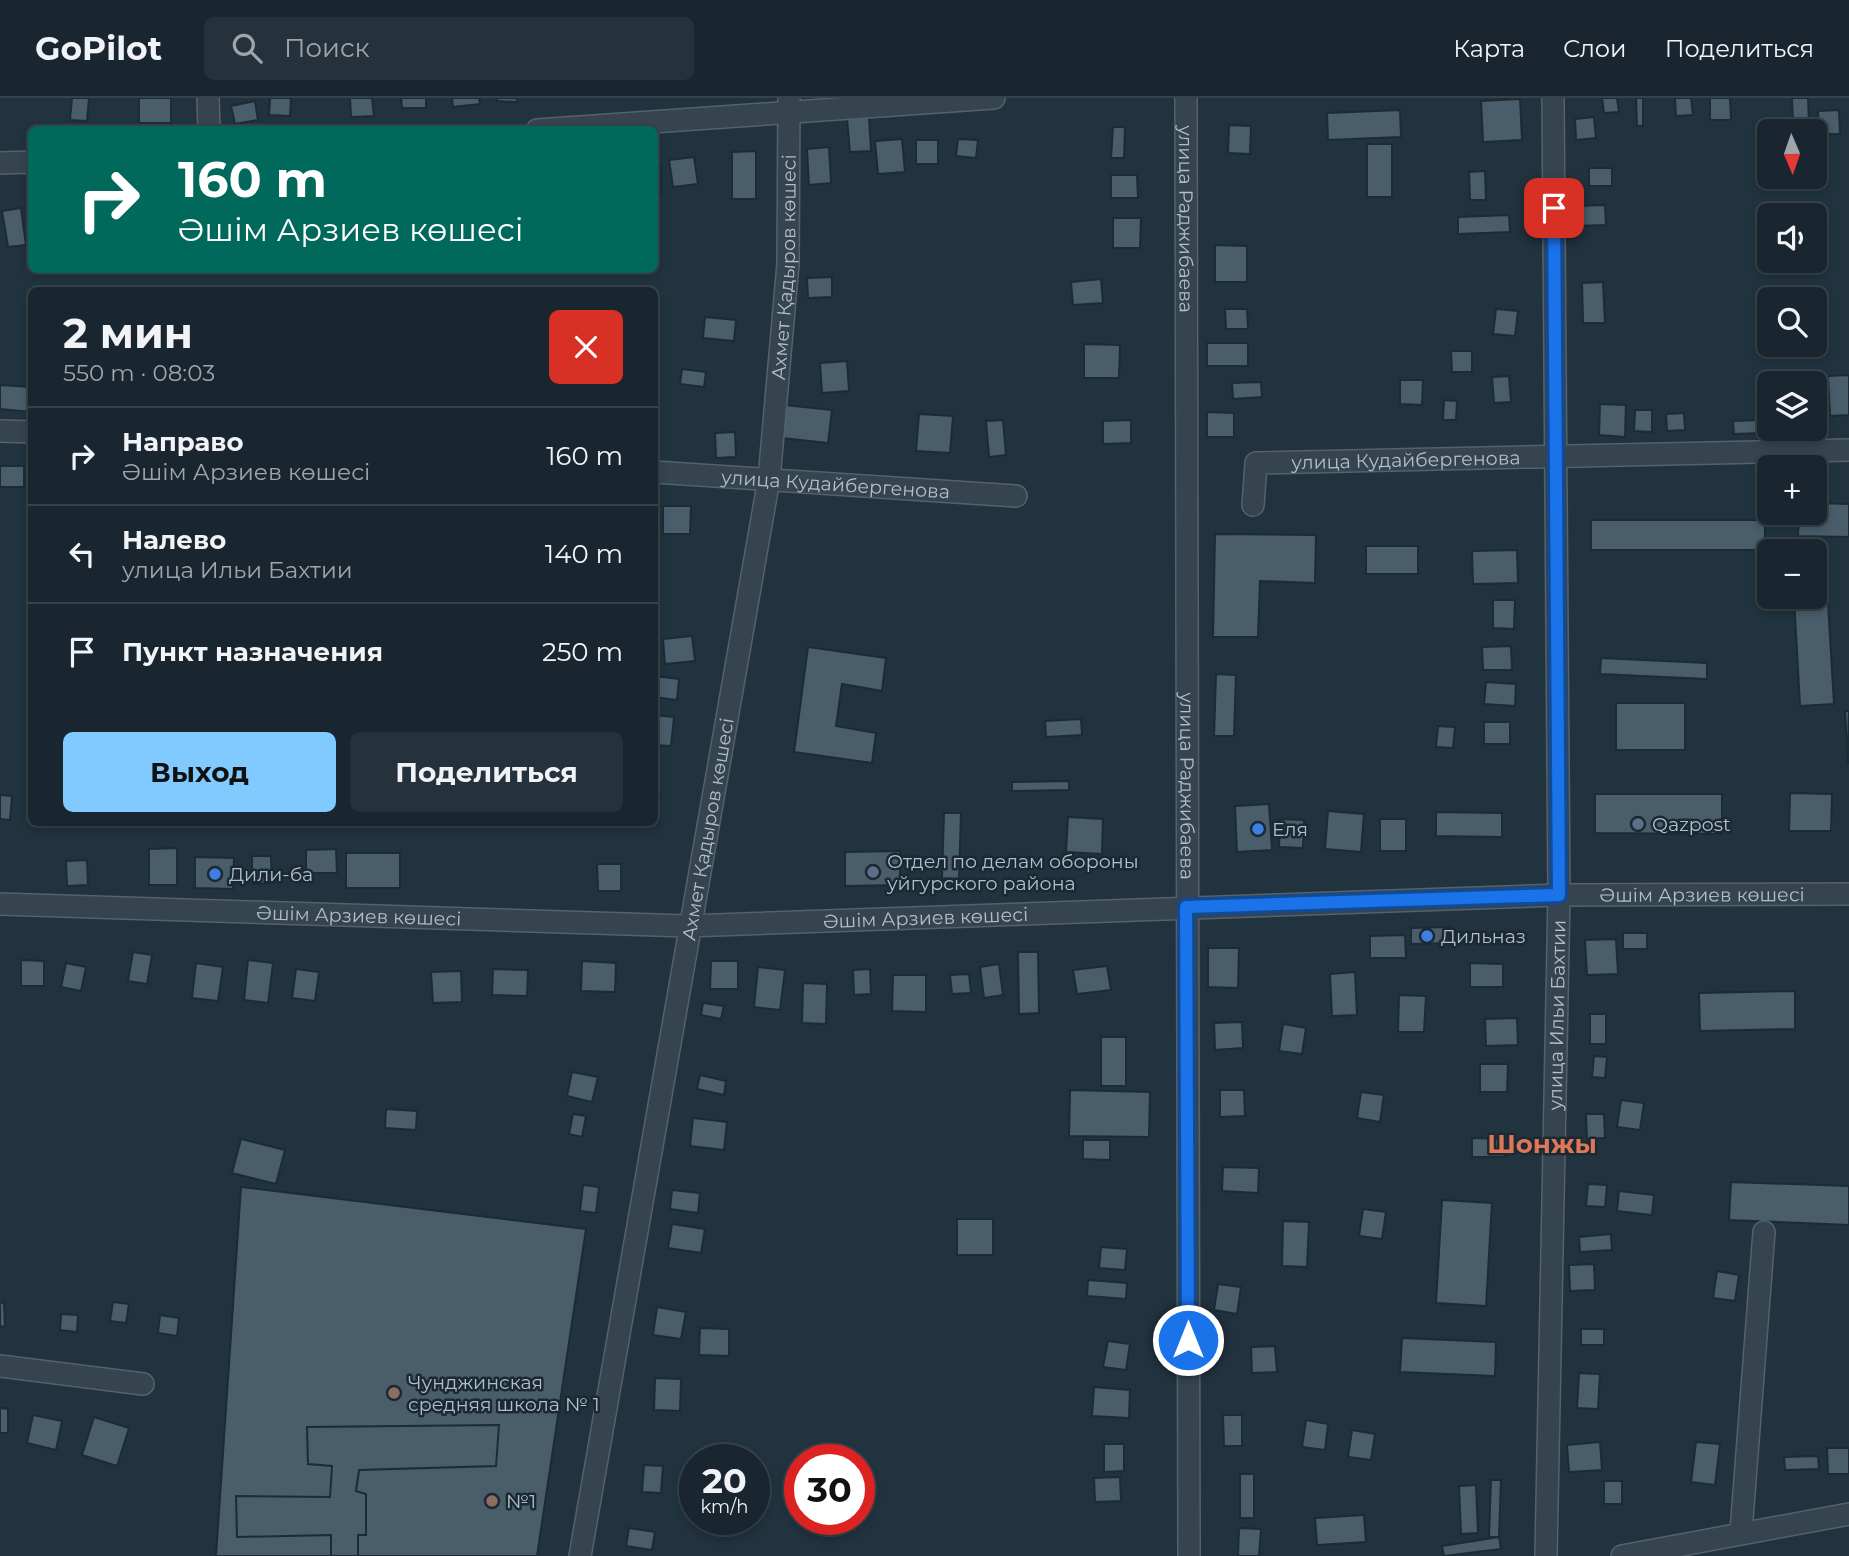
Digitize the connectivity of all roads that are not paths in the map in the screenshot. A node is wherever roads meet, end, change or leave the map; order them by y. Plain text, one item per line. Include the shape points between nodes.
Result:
1 (208, 98) edge
2 (994, 98) edge
3 (1186, 98) edge
4 (1553, 98) edge
5 (790, 104) edge
6 (209, 126) edge
7 (576, 126) edge
8 (28, 162) edge
9 (0, 163) edge
10 (0, 430) edge
11 (28, 432) edge
12 (1849, 450) edge
13 (1556, 457) junction
14 (658, 472) edge
15 (769, 479) junction
16 (1016, 496) dead end
17 (1253, 505) dead end
18 (1849, 894) edge
19 (1559, 895) junction
20 (0, 904) edge
21 (1186, 907) junction
22 (688, 926) junction
23 (1764, 1233) dead end
24 (0, 1366) edge
25 (143, 1384) dead end
26 (1849, 1514) edge
27 (1741, 1532) junction
28 (580, 1556) edge
29 (1189, 1556) edge
30 (1546, 1556) edge
31 (1622, 1556) edge

1 - 6 street
2 - 5 street
3 - 21 street, улица Раджибаева
4 - 13 street, улица Ильи Бахтии
5 - 7 street
5 - 15 street, Ахмет Қадыров көшесі via 788,264
8 - 9 street
10 - 11 street
12 - 13 street, улица Кудайбергенова
13 - 17 street, улица Кудайбергенова via 1256,463
13 - 19 street, улица Ильи Бахтии
14 - 15 street, улица Кудайбергенова
15 - 16 street, улица Кудайбергенова
15 - 22 street, Ахмет Қадыров көшесі
18 - 19 street, Әшім Арзиев көшесі
19 - 21 street, Әшім Арзиев көшесі
19 - 30 street, улица Ильи Бахтии
20 - 22 street, Әшім Арзиев көшесі
21 - 22 street, Әшім Арзиев көшесі
21 - 29 street, улица Раджибаева
22 - 28 street, Ахмет Қадыров көшесі
23 - 27 street
24 - 25 street
26 - 27 street
27 - 31 street

